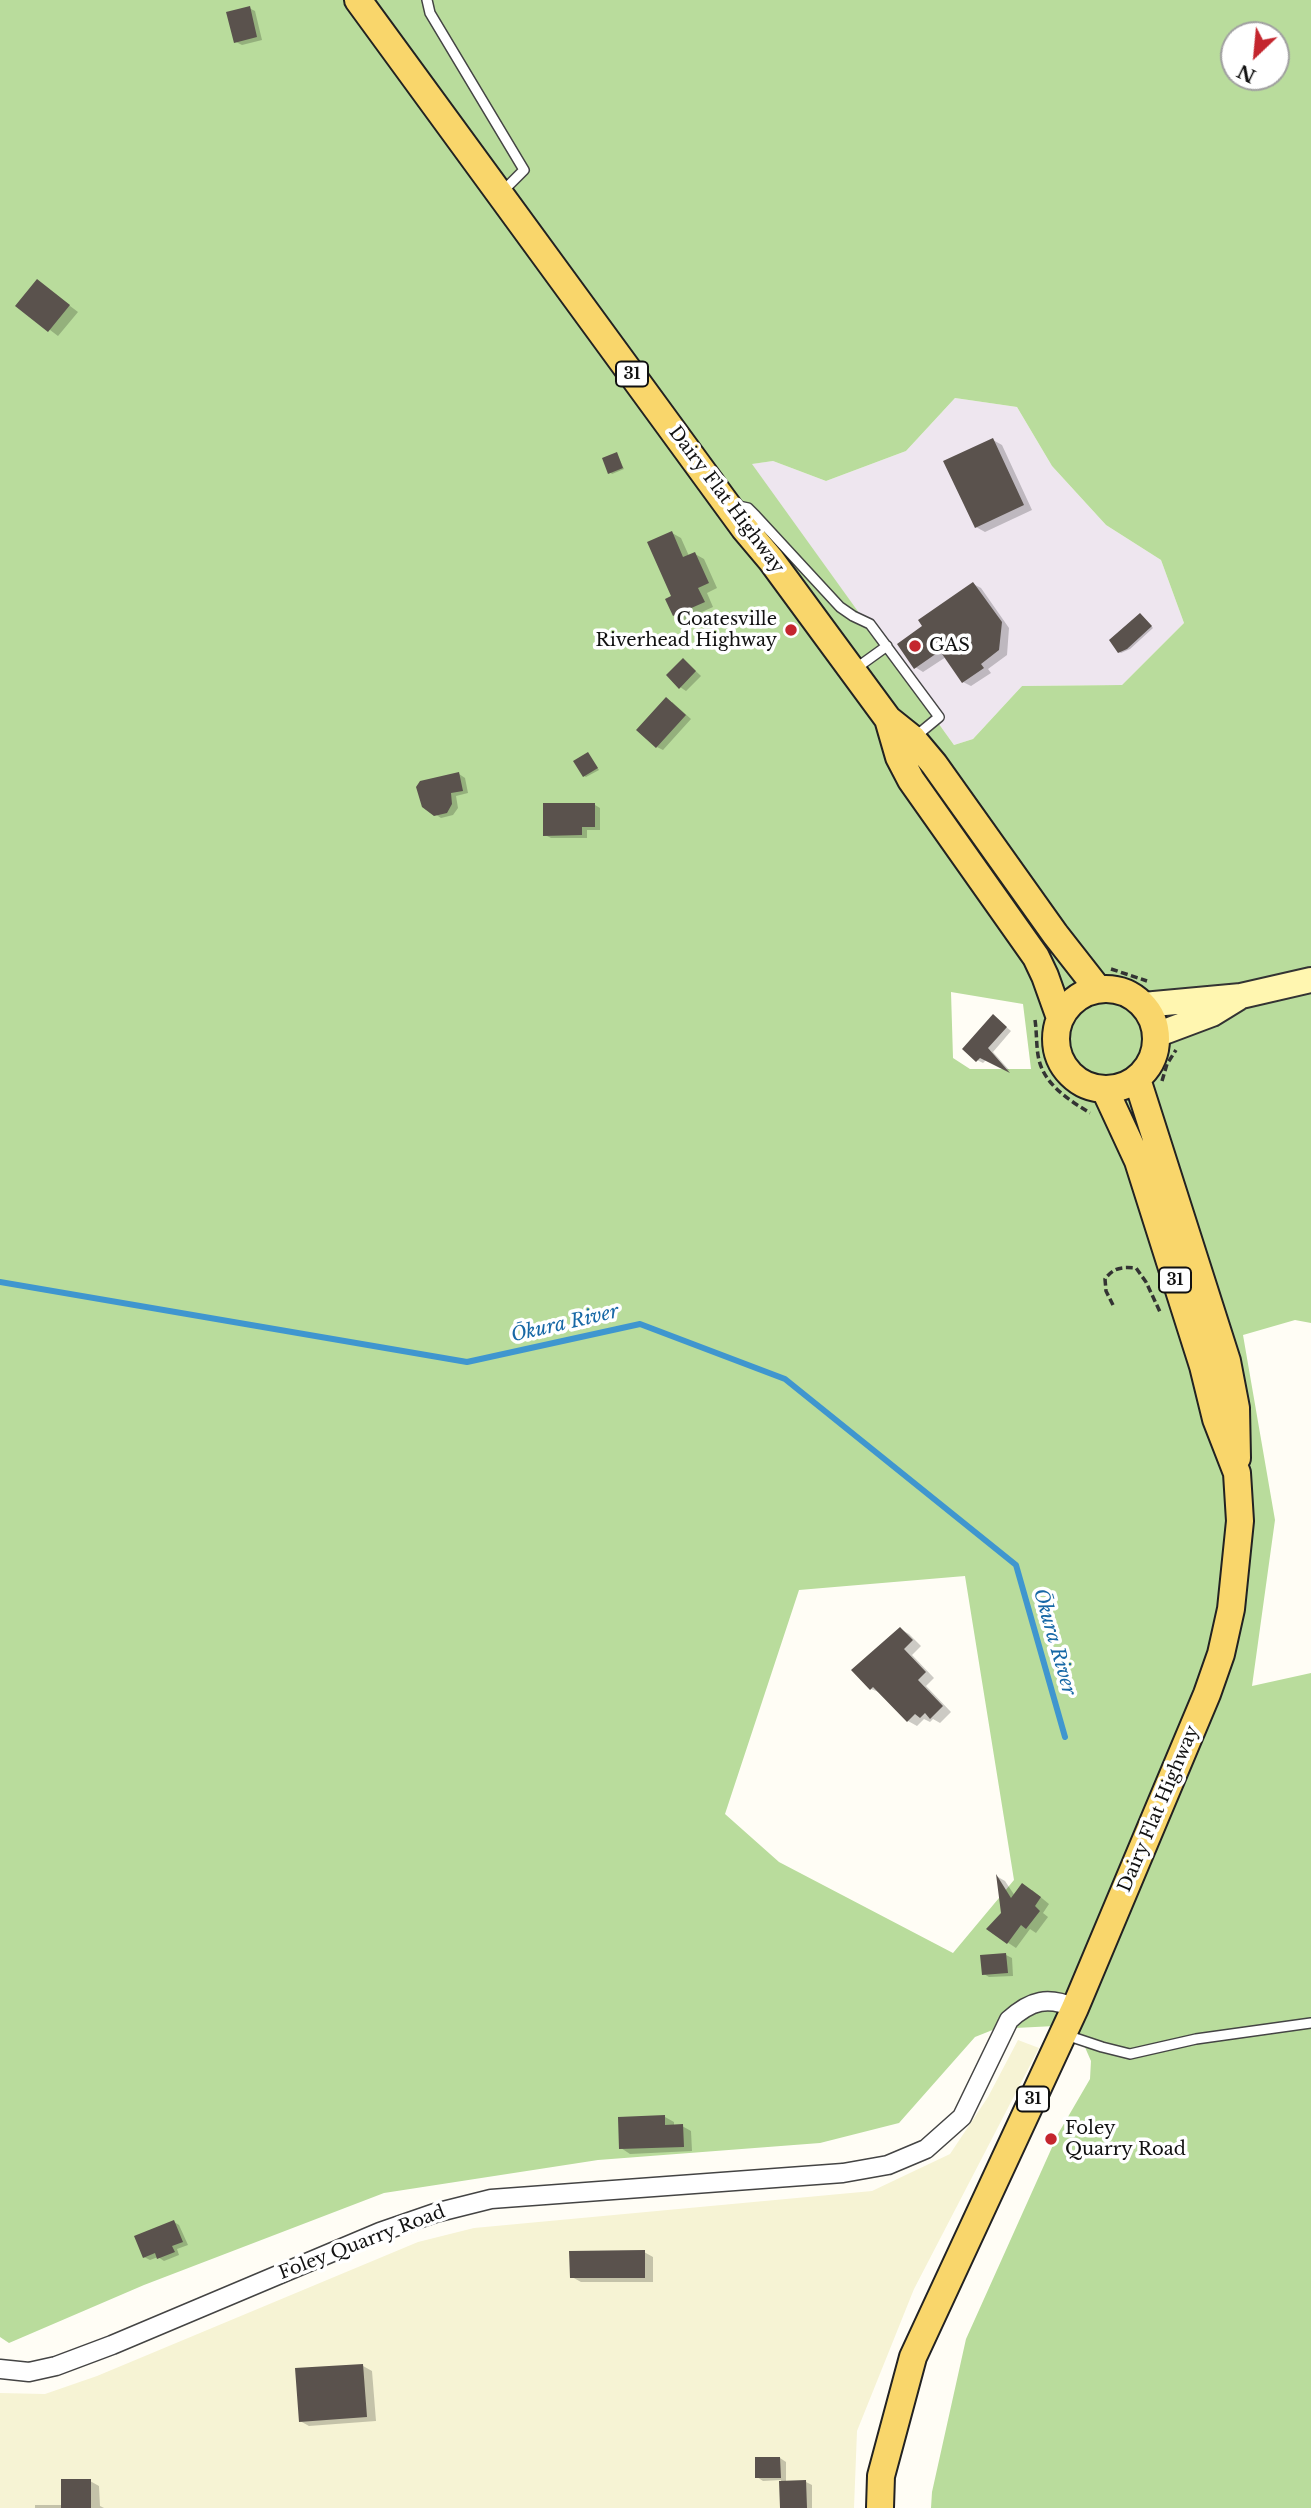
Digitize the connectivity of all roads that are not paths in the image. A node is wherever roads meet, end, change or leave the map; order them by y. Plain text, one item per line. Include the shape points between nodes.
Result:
1 (358, 0) edge
2 (427, 0) edge
3 (499, 195) junction
4 (726, 503) junction
5 (887, 646) junction
6 (854, 670) junction
7 (888, 719) junction
8 (913, 739) junction
9 (1311, 979) edge
10 (1098, 989) junction
11 (1146, 993) junction
12 (1241, 996) junction
13 (1060, 1018) junction
14 (1156, 1035) junction
15 (1137, 1079) junction
16 (1105, 1090) junction
17 (1237, 1473) junction
18 (1075, 2008) junction
19 (1311, 2023) edge
20 (1063, 2034) junction
21 (0, 2369) edge
22 (880, 2508) edge

1 - 3 main road, Dairy Flat Highway / 31
2 - 3 lane via 430,13 524,170
3 - 4 main road, Dairy Flat Highway / 31
4 - 5 lane via 756,516 840,607 870,624
4 - 6 main road, Dairy Flat Highway / 31
5 - 6 lane
5 - 8 lane via 939,717
6 - 7 main road, Dairy Flat Highway / 31
7 - 8 main road
7 - 13 main road, Dairy Flat Highway / 31 via 911,780 1036,957
8 - 10 main road
9 - 12 main road
10 - 11 main road
10 - 13 main road via 1082,994
11 - 12 main road
11 - 14 main road
12 - 14 main road via 1212,1014
13 - 16 main road via 1056,1051 1063,1066 1089,1087
14 - 15 main road via 1155,1052
15 - 16 main road
15 - 17 main road via 1227,1361 1237,1428
16 - 17 main road, Dairy Flat Highway / 31 via 1138,1161 1216,1419
17 - 18 main road, Dairy Flat Highway / 31 via 1240,1521 1231,1609 1221,1654
18 - 20 main road, Dairy Flat Highway / 31
18 - 21 street, Foley Quarry Road via 1042,2000 1020,2010 1009,2020 962,2117 926,2149 888,2165 843,2173 491,2199 380,2232 56,2366 29,2372
19 - 20 lane via 1196,2039 1130,2054
20 - 22 main road, Dairy Flat Highway / 31 via 912,2357 881,2476

